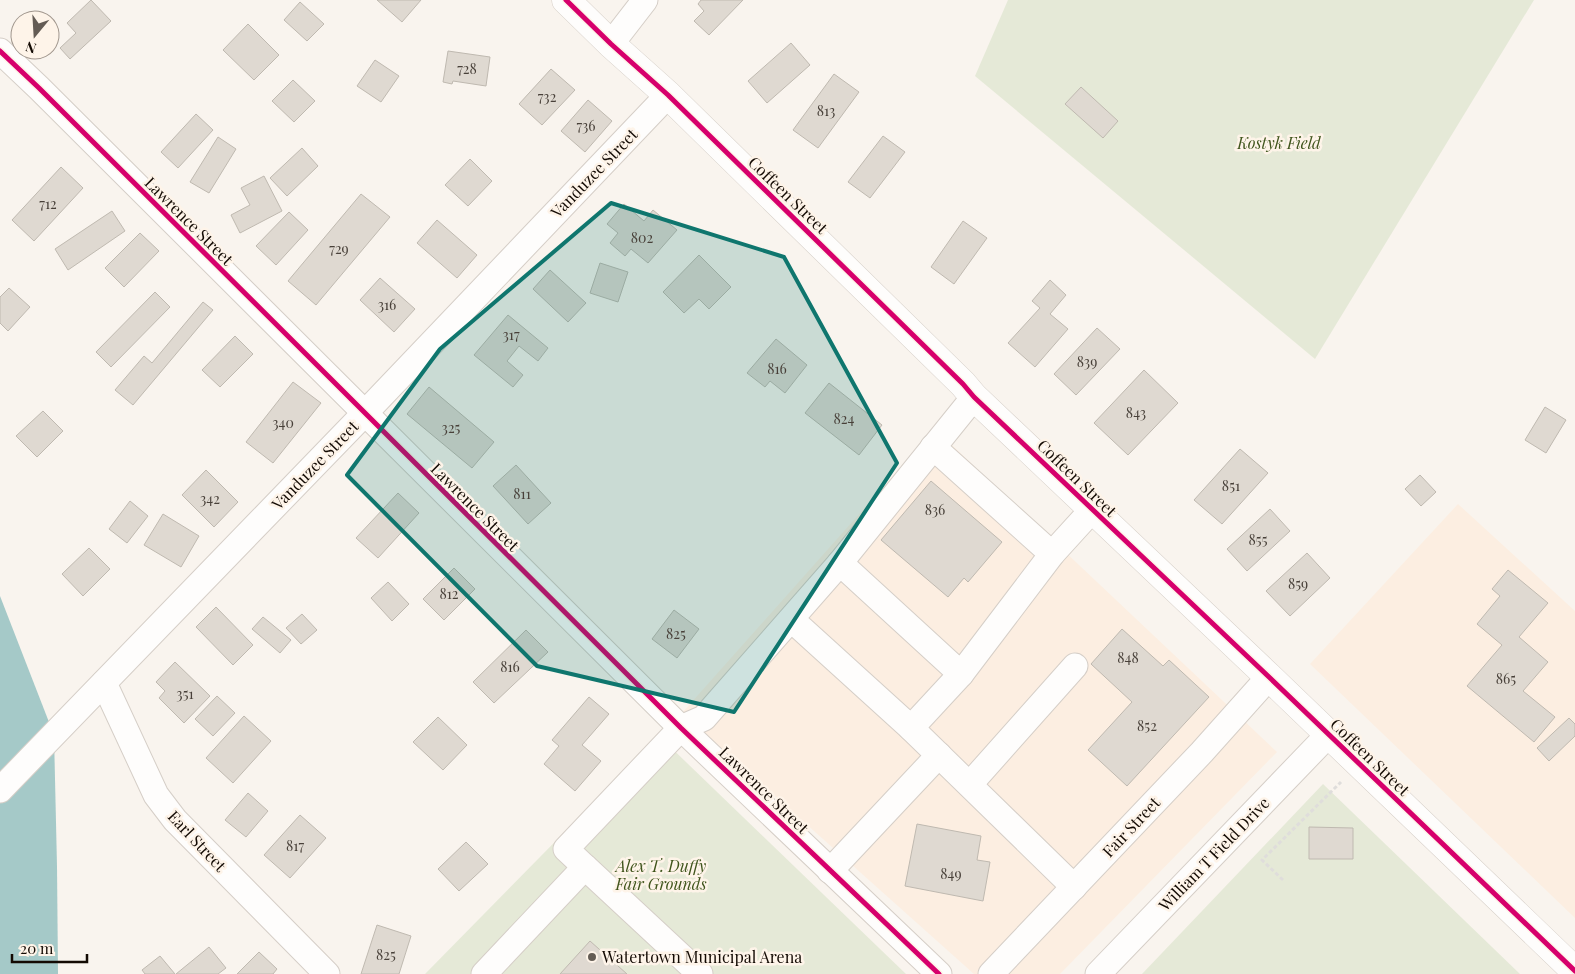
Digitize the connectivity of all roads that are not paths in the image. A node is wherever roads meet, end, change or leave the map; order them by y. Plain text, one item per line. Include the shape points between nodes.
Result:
1 (566, 0) edge
2 (645, 0) edge
3 (611, 44) junction
4 (0, 51) edge
5 (668, 95) junction
6 (974, 396) junction
7 (364, 414) junction
8 (933, 447) junction
9 (1092, 510) junction
10 (1052, 554) junction
11 (840, 563) junction
12 (792, 620) junction
13 (1075, 666) dead end
14 (961, 674) junction
15 (1269, 676) junction
16 (96, 692) junction
17 (681, 728) junction
18 (911, 728) junction
19 (1328, 735) junction
20 (939, 755) junction
21 (970, 784) junction
22 (0, 790) edge
23 (585, 867) junction
24 (830, 871) junction
25 (1074, 887) junction
26 (1575, 971) edge
27 (327, 974) edge
28 (484, 974) edge
29 (700, 974) edge
30 (939, 974) edge
31 (991, 974) edge
32 (1098, 974) edge

1 - 3 main road, Coffeen Street
2 - 3 street
3 - 5 main road, Coffeen Street
4 - 7 street, Lawrence Street
5 - 6 main road, Coffeen Street
5 - 7 street, Vanduzee Street
6 - 8 street
6 - 9 main road, Coffeen Street
7 - 16 street, Vanduzee Street
7 - 17 street, Lawrence Street
8 - 10 street
8 - 11 street
9 - 10 street
9 - 15 main road, Coffeen Street
10 - 14 street
11 - 12 street
11 - 14 street
12 - 17 street via 704,718
12 - 18 street
13 - 21 street
14 - 18 street
15 - 19 main road, Coffeen Street
15 - 25 street, Fair Street
16 - 22 street, Vanduzee Street
16 - 27 street, Earl Street via 174,820
17 - 23 street via 566,848
17 - 24 street, Lawrence Street
18 - 20 street
19 - 26 main road, Coffeen Street
19 - 32 street, William T Field Drive
20 - 21 street
20 - 24 street
21 - 25 street
23 - 28 street
23 - 29 street
24 - 30 street, Lawrence Street
25 - 31 street, Fair Street

